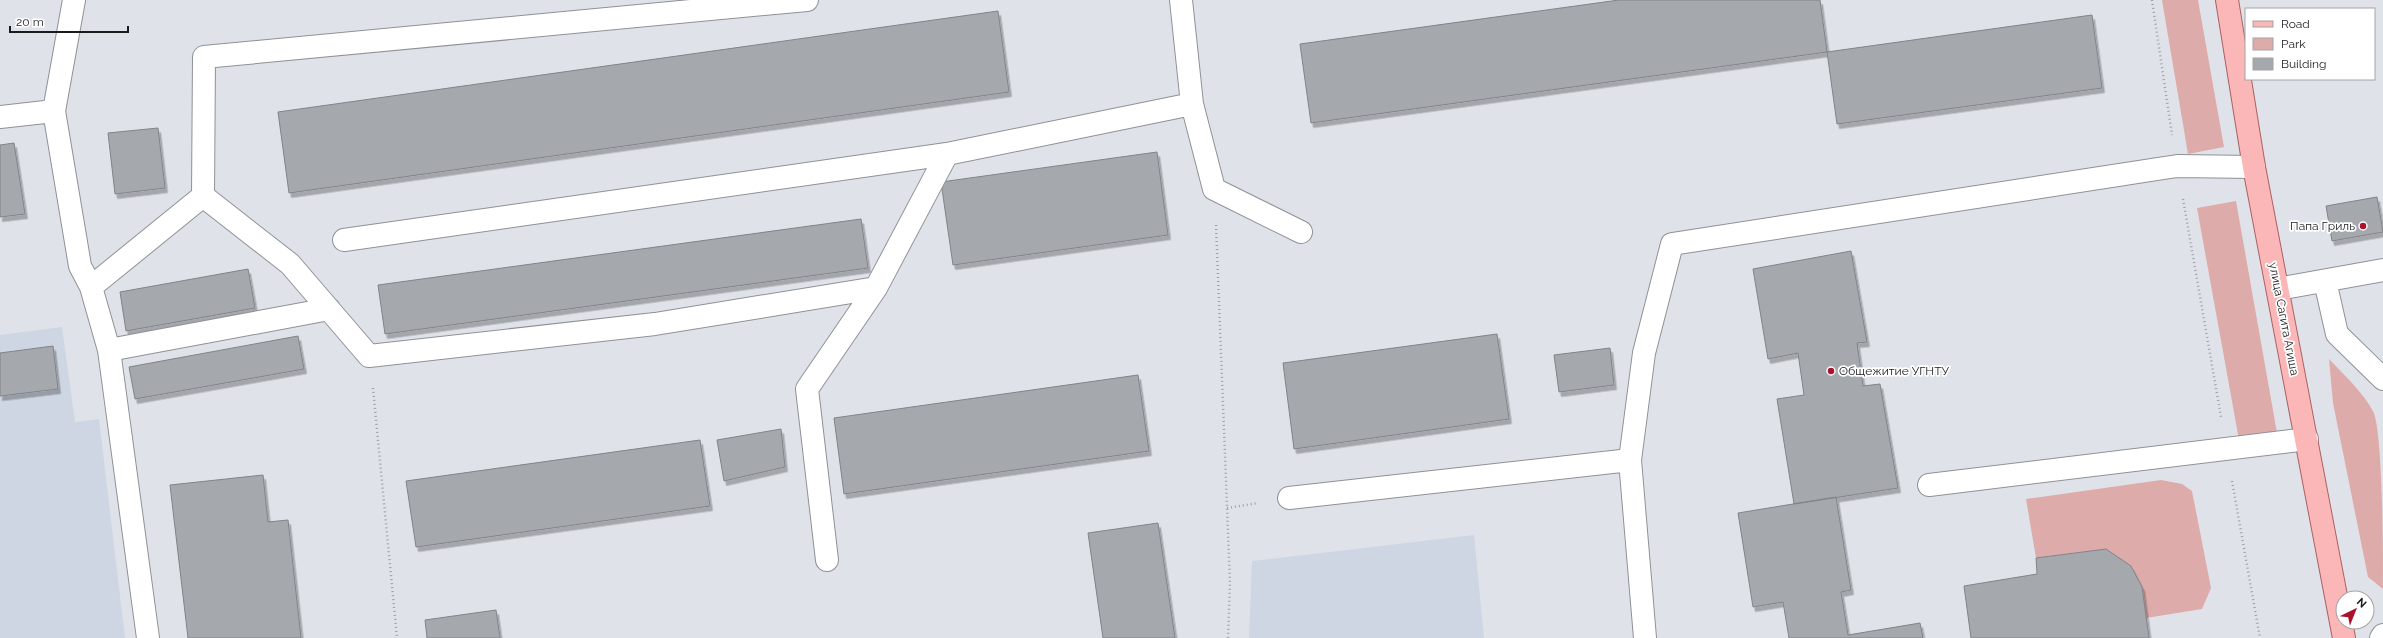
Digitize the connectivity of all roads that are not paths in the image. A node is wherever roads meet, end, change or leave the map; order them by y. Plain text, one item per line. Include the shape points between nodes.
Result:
1 (74, 0) edge
2 (807, 0) edge
3 (1180, 0) edge
4 (2227, 0) edge
5 (1192, 104) junction
6 (54, 111) junction
7 (0, 117) edge
8 (948, 154) junction
9 (2254, 167) junction
10 (203, 196) junction
11 (1301, 232) dead end
12 (344, 240) dead end
13 (2383, 270) edge
14 (2325, 282) junction
15 (91, 287) junction
16 (876, 288) junction
17 (2278, 289) junction
18 (329, 309) junction
19 (109, 350) junction
20 (2383, 379) edge
21 (2307, 439) junction
22 (1630, 460) junction
23 (1929, 485) dead end
24 (1289, 498) dead end
25 (827, 560) dead end
26 (2383, 635) edge
27 (148, 638) edge
28 (1645, 638) edge
29 (2344, 638) edge
30 (2381, 638) edge

1 - 6 lane
2 - 10 lane via 204,57
3 - 5 lane
4 - 9 main road, улица Сагита Агиша
5 - 8 lane
5 - 11 lane via 1214,189
6 - 7 lane
6 - 15 lane via 80,266
8 - 12 lane
8 - 16 lane
9 - 17 main road, улица Сагита Агиша
9 - 22 lane via 2177,166 1672,244 1644,353
10 - 15 lane
10 - 18 lane via 290,264
13 - 14 lane
14 - 17 lane
14 - 20 lane via 2337,334
15 - 19 lane
16 - 18 lane via 655,324 369,356
16 - 25 lane via 807,389
17 - 21 main road, улица Сагита Агиша
18 - 19 lane
19 - 27 lane
21 - 23 lane
21 - 29 main road, улица Сагита Агиша
22 - 24 lane
22 - 28 lane
26 - 30 lane

